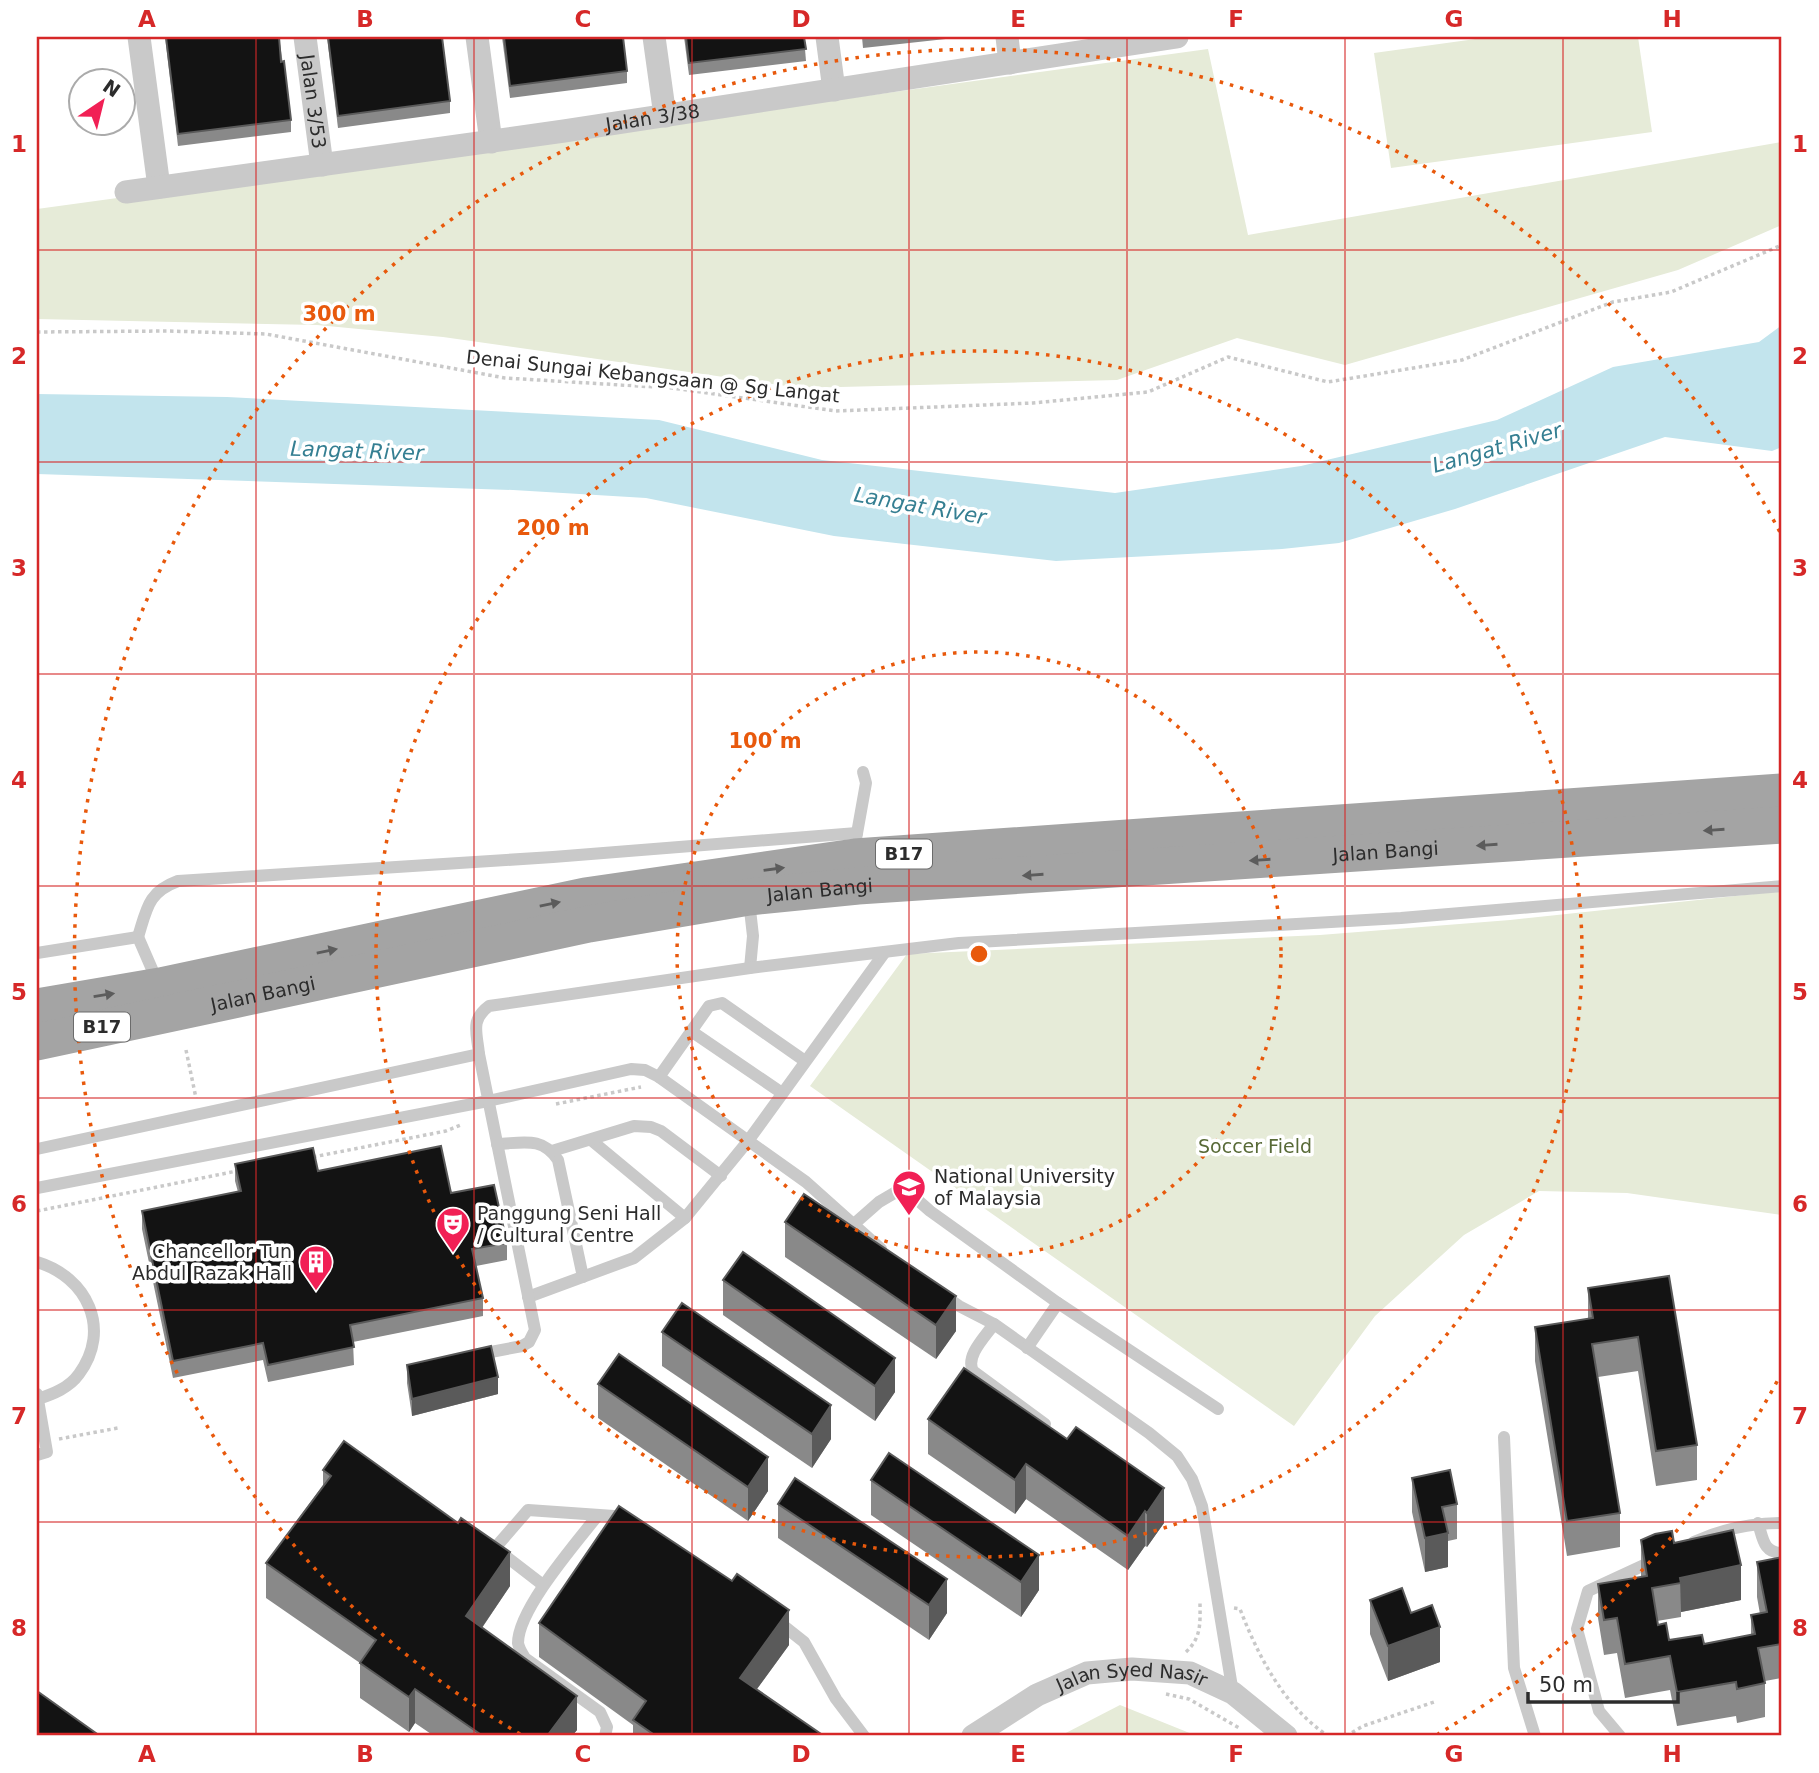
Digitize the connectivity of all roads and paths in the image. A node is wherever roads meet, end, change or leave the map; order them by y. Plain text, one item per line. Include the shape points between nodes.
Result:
1 (139, 37) edge
2 (304, 37) edge
3 (477, 37) edge
4 (654, 37) edge
5 (827, 37) edge
6 (1007, 37) edge
7 (1177, 37) edge
8 (1010, 63) junction
9 (834, 90) junction
10 (665, 116) junction
11 (491, 142) junction
12 (322, 165) junction
13 (159, 187) junction
14 (127, 192) dead end
15 (1782, 245) edge
16 (37, 332) edge
17 (863, 772) dead end
18 (1782, 792) edge
19 (1782, 825) edge
20 (856, 845) junction
21 (1782, 886) edge
22 (749, 897) junction
23 (138, 937) junction
24 (885, 952) junction
25 (37, 953) edge
26 (750, 968) junction
27 (160, 986) junction
28 (37, 1007) edge
29 (691, 1031) junction
30 (37, 1042) edge
31 (186, 1050) dead end
32 (479, 1054) junction
33 (805, 1061) junction
34 (659, 1077) junction
35 (649, 1087) dead end
36 (782, 1093) junction
37 (488, 1101) junction
38 (547, 1106) dead end
39 (199, 1114) junction
40 (491, 1117) junction
41 (591, 1140) junction
42 (748, 1141) junction
43 (497, 1144) junction
44 (37, 1149) edge
45 (552, 1151) junction
46 (310, 1157) edge
47 (241, 1171) edge
48 (721, 1176) junction
49 (37, 1188) edge
50 (37, 1211) edge
51 (685, 1218) junction
52 (854, 1224) junction
53 (895, 1260) edge
54 (37, 1262) edge
55 (583, 1277) junction
56 (937, 1290) edge
57 (528, 1297) junction
58 (1058, 1303) junction
59 (994, 1324) junction
60 (1027, 1348) junction
61 (459, 1358) edge
62 (37, 1396) edge
63 (1217, 1409) dead end
64 (1045, 1423) edge
65 (118, 1428) dead end
66 (1504, 1437) dead end
67 (45, 1442) junction
68 (37, 1455) edge
69 (598, 1515) junction
70 (1758, 1523) junction
71 (1782, 1523) edge
72 (638, 1530) edge
73 (1676, 1550) edge
74 (1782, 1553) edge
75 (1664, 1556) edge
76 (543, 1585) junction
77 (1200, 1593) dead end
78 (1200, 1606) junction
79 (1219, 1608) junction
80 (761, 1609) edge
81 (1175, 1658) dead end
82 (1233, 1693) junction
83 (1164, 1694) dead end
84 (1437, 1701) dead end
85 (1243, 1731) dead end
86 (605, 1736) edge
87 (864, 1736) edge
88 (973, 1736) edge
89 (1286, 1736) edge
90 (1328, 1736) edge
91 (1346, 1736) edge
92 (1535, 1736) edge
93 (1620, 1736) edge

1 - 13 street
2 - 12 street, Jalan 3/53
3 - 11 street
4 - 10 street
5 - 9 street
6 - 8 street
7 - 8 street, Jalan 3/38
8 - 9 street, Jalan 3/38
9 - 10 street, Jalan 3/38
10 - 11 street, Jalan 3/38
11 - 12 street, Jalan 3/38
12 - 13 street, Jalan 3/38
13 - 14 street, Jalan 3/38
15 - 16 path, Denai Sungai Kebangsaan @ Sg Langat via 1671,292 1613,302 1462,360 1328,382 1228,357 1148,392 1033,403 836,411 672,388 505,378 266,334
17 - 20 lane via 866,783
18 - 20 main road, Jalan Bangi / B17
19 -> 22 main road, Jalan Bangi / B17
20 - 23 lane via 552,857 178,881 162,887 148,905
27 -> 20 main road, Jalan Bangi / B17
21 - 24 lane via 1401,918 959,943
22 - 26 lane
22 - 30 main road, Jalan Bangi / B17 via 589,924
23 - 25 lane
23 - 27 lane
24 - 26 lane
24 - 33 lane
26 - 32 lane via 489,1006 476,1021
28 -> 27 main road, Jalan Bangi / B17
29 - 33 lane via 709,1006 722,1003
29 - 34 lane
29 - 36 lane
31 - 39 path
32 - 37 lane
32 - 39 lane
33 - 36 lane
34 - 37 lane via 631,1069
34 - 42 lane
35 - 38 path
36 - 42 lane
37 - 40 lane
37 - 49 lane
39 - 44 lane
40 - 43 lane
40 - 46 path via 446,1131
41 - 45 lane
41 - 48 lane via 634,1126 651,1127
41 - 51 lane
42 - 48 lane
42 - 52 lane
43 - 45 lane via 543,1144
43 - 57 lane
45 - 55 lane via 558,1160
47 - 50 path
48 - 51 lane
51 - 55 lane via 634,1258
52 - 53 lane
52 - 58 lane via 896,1192 913,1196
54 - 62 lane via 61,1271 79,1287 90,1308 94,1331 90,1355 78,1376 60,1391
55 - 57 lane
56 - 59 lane
57 - 61 lane via 535,1330 529,1342
58 - 60 lane
58 - 63 lane
59 - 60 lane
59 - 64 lane via 972,1357 971,1367
60 - 79 lane via 1177,1456 1202,1506
62 - 67 lane
65 - 67 path
66 - 92 lane via 1514,1668
67 - 68 lane via 47,1452
69 - 72 lane via 614,1516
69 - 76 lane
69 - 76 lane via 528,1510 495,1548
70 - 71 lane
70 - 73 lane via 1714,1532
70 - 74 lane via 1765,1547
75 - 93 lane via 1588,1591 1577,1629 1599,1711
76 - 86 lane via 520,1631 518,1646 525,1658 600,1712 607,1727
77 - 78 path
78 - 79 path
78 - 81 path via 1195,1643
79 - 82 lane
79 - 90 path via 1240,1609 1267,1672 1311,1724
80 - 87 lane via 804,1642 836,1699
82 - 88 street, Jalan Syed Nasir via 1190,1674 1087,1673 1037,1695
82 - 89 street, Jalan Syed Nasir
83 - 85 path via 1189,1699
84 - 91 path

